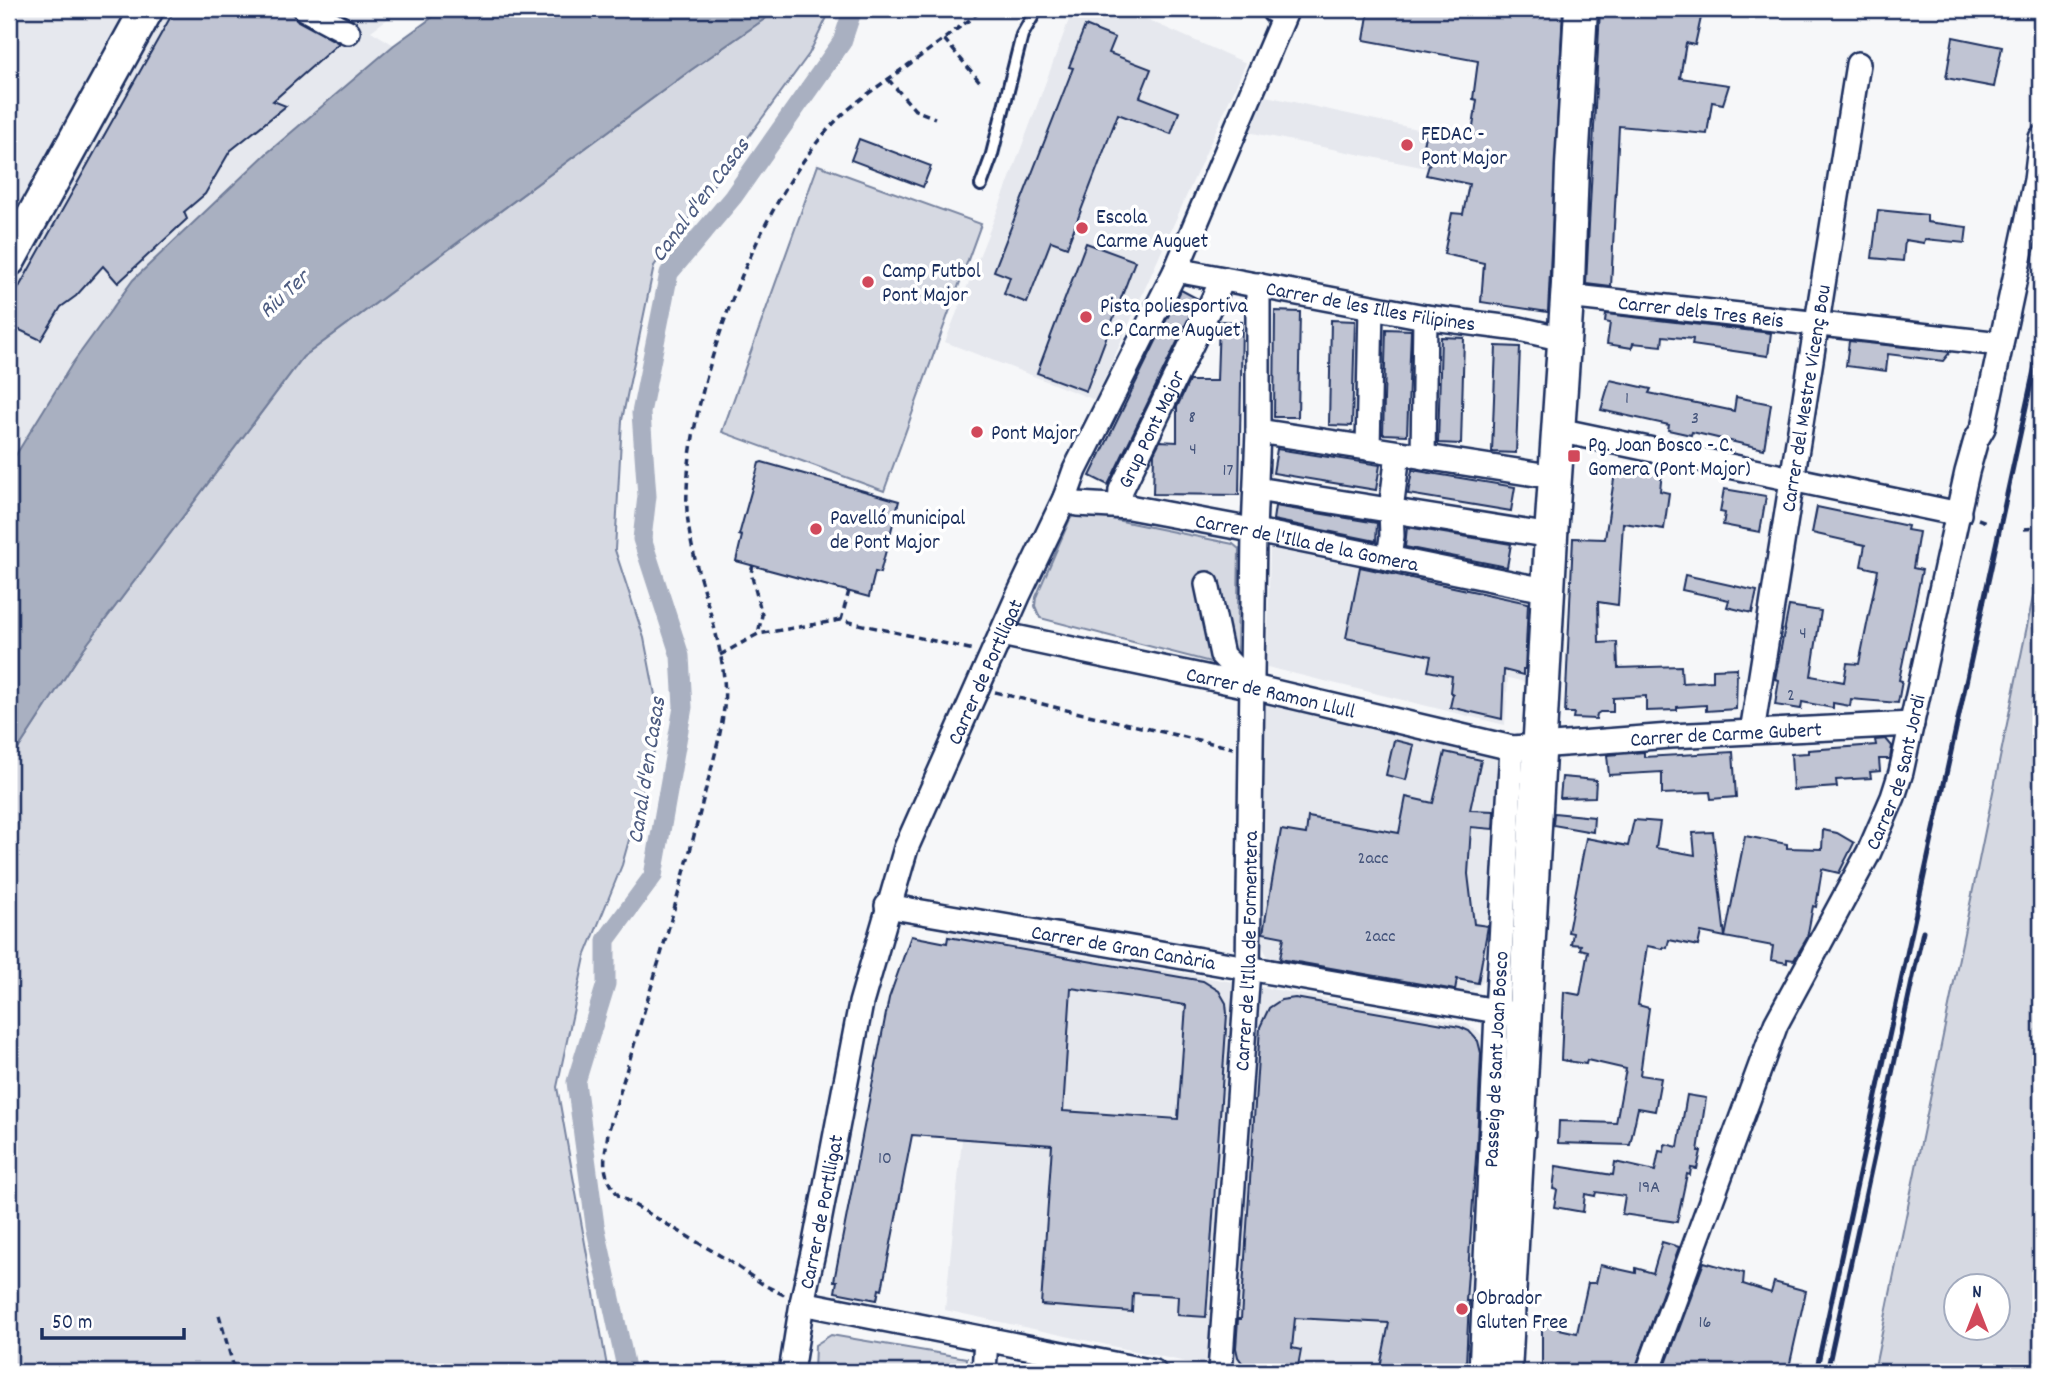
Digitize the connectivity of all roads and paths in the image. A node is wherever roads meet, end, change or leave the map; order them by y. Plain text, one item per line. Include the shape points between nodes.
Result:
1 (147, 9) edge
2 (305, 9) edge
3 (984, 9) edge
4 (1037, 9) edge
5 (1581, 9) edge
6 (1278, 13) edge
7 (348, 32) dead end
8 (944, 39) junction
9 (1858, 64) dead end
10 (888, 79) junction
11 (981, 83) dead end
12 (935, 118) dead end
13 (2041, 138) edge
14 (981, 185) dead end
15 (9, 260) edge
16 (1176, 270) junction
17 (1223, 279) junction
18 (1258, 285) junction
19 (1567, 296) junction
20 (1371, 307) junction
21 (1425, 317) junction
22 (1817, 324) junction
23 (1564, 339) junction
24 (2001, 344) junction
25 (1258, 430) junction
26 (1558, 430) junction
27 (1368, 448) junction
28 (1398, 453) junction
29 (1423, 457) junction
30 (1555, 477) junction
31 (1793, 479) junction
32 (1256, 489) junction
33 (1065, 498) junction
34 (1120, 506) junction
35 (1391, 510) junction
36 (1959, 514) junction
37 (2041, 528) edge
38 (2024, 529) dead end
39 (1254, 531) junction
40 (1551, 536) junction
41 (1389, 558) junction
42 (753, 565) dead end
43 (1207, 584) dead end
44 (849, 592) dead end
45 (1550, 592) junction
46 (841, 620) junction
47 (758, 634) junction
48 (1001, 634) junction
49 (979, 651) dead end
50 (720, 654) junction
51 (1253, 687) junction
52 (990, 690) dead end
53 (1912, 724) junction
54 (1752, 732) junction
55 (1526, 746) junction
56 (1252, 753) junction
57 (887, 906) junction
58 (1248, 968) junction
59 (1511, 1014) junction
60 (802, 1303) junction
61 (219, 1315) dead end
62 (986, 1339) junction
63 (235, 1372) edge
64 (791, 1372) edge
65 (984, 1372) edge
66 (1154, 1372) edge
67 (1220, 1372) edge
68 (1481, 1372) edge
69 (1505, 1372) edge
70 (1648, 1372) edge

1 - 15 street
2 - 7 street
3 - 8 path
4 - 14 lane via 1022,35
5 - 19 street
6 - 16 street, Carrer de Portlligat
8 - 10 path
8 - 11 path
9 - 22 street, Carrer del Mestre Vicenç Bou
10 - 12 path via 915,110
10 - 50 path via 838,118 795,172 744,269 712,361 687,488 692,553
13 - 24 street, Carrer de Sant Jordi
16 - 17 street, Carrer de les Illes Filipines
16 - 33 street, Carrer de Portlligat
17 - 18 street, Carrer de les Illes Filipines
17 - 34 street, Grup Pont Major via 1121,490
18 - 20 street, Carrer de les Illes Filipines
18 - 25 street
19 - 22 street, Carrer dels Tres Reis
19 - 23 street
20 - 21 street, Carrer de les Illes Filipines
20 - 27 street
21 - 23 street, Carrer de les Illes Filipines
21 - 29 street
22 - 24 street, Carrer dels Tres Reis
22 - 31 street, Carrer del Mestre Vicenç Bou
23 - 26 street
24 - 36 street, Carrer de Sant Jordi
25 - 27 street
25 - 32 street
26 - 30 street
26 - 31 street
27 - 28 street
28 - 29 street
28 - 35 street
29 - 30 street
30 - 40 street
31 - 36 street
31 - 54 street, Carrer del Mestre Vicenç Bou
32 - 35 street
32 - 39 street
33 - 34 street, Carrer de l'Illa de la Gomera via 1077,504
33 - 48 street, Carrer de Portlligat
34 - 39 street, Carrer de l'Illa de la Gomera
35 - 40 street
35 - 41 street
36 - 53 street, Carrer de Sant Jordi
37 - 38 path
39 - 41 street, Carrer de l'Illa de la Gomera
39 - 51 street, Carrer de l'Illa de Formentera
40 - 45 street
41 - 45 street, Carrer de l'Illa de la Gomera
42 - 47 path via 762,615
43 - 51 street via 1222,654
44 - 46 path
45 - 55 street
46 - 47 path
46 - 49 path
47 - 50 path
48 - 51 street, Carrer de Ramon Llull
48 - 57 street, Carrer de Portlligat via 906,848
50 - 60 path via 724,708 719,732 687,864 608,1133 605,1167 619,1196 764,1285
51 - 55 street, Carrer de Ramon Llull
51 - 56 street, Carrer de l'Illa de Formentera
52 - 56 path
53 - 54 street, Carrer de Carme Gubert
53 - 70 street, Carrer de Sant Jordi via 1901,772 1869,852 1776,1024
54 - 55 street, Carrer de Carme Gubert
55 - 59 street
56 - 58 street, Carrer de l'Illa de Formentera
57 - 58 street, Carrer de Gran Canària
57 - 60 street, Carrer de Portlligat via 861,1003
58 - 59 street, Carrer de Gran Canària
58 - 67 street, Carrer de l'Illa de Formentera
59 - 68 street, Passeig de Sant Joan Bosco
59 - 69 street
60 - 62 street
60 - 64 street, Carrer de Portlligat
61 - 63 path
62 - 65 street
62 - 66 street

